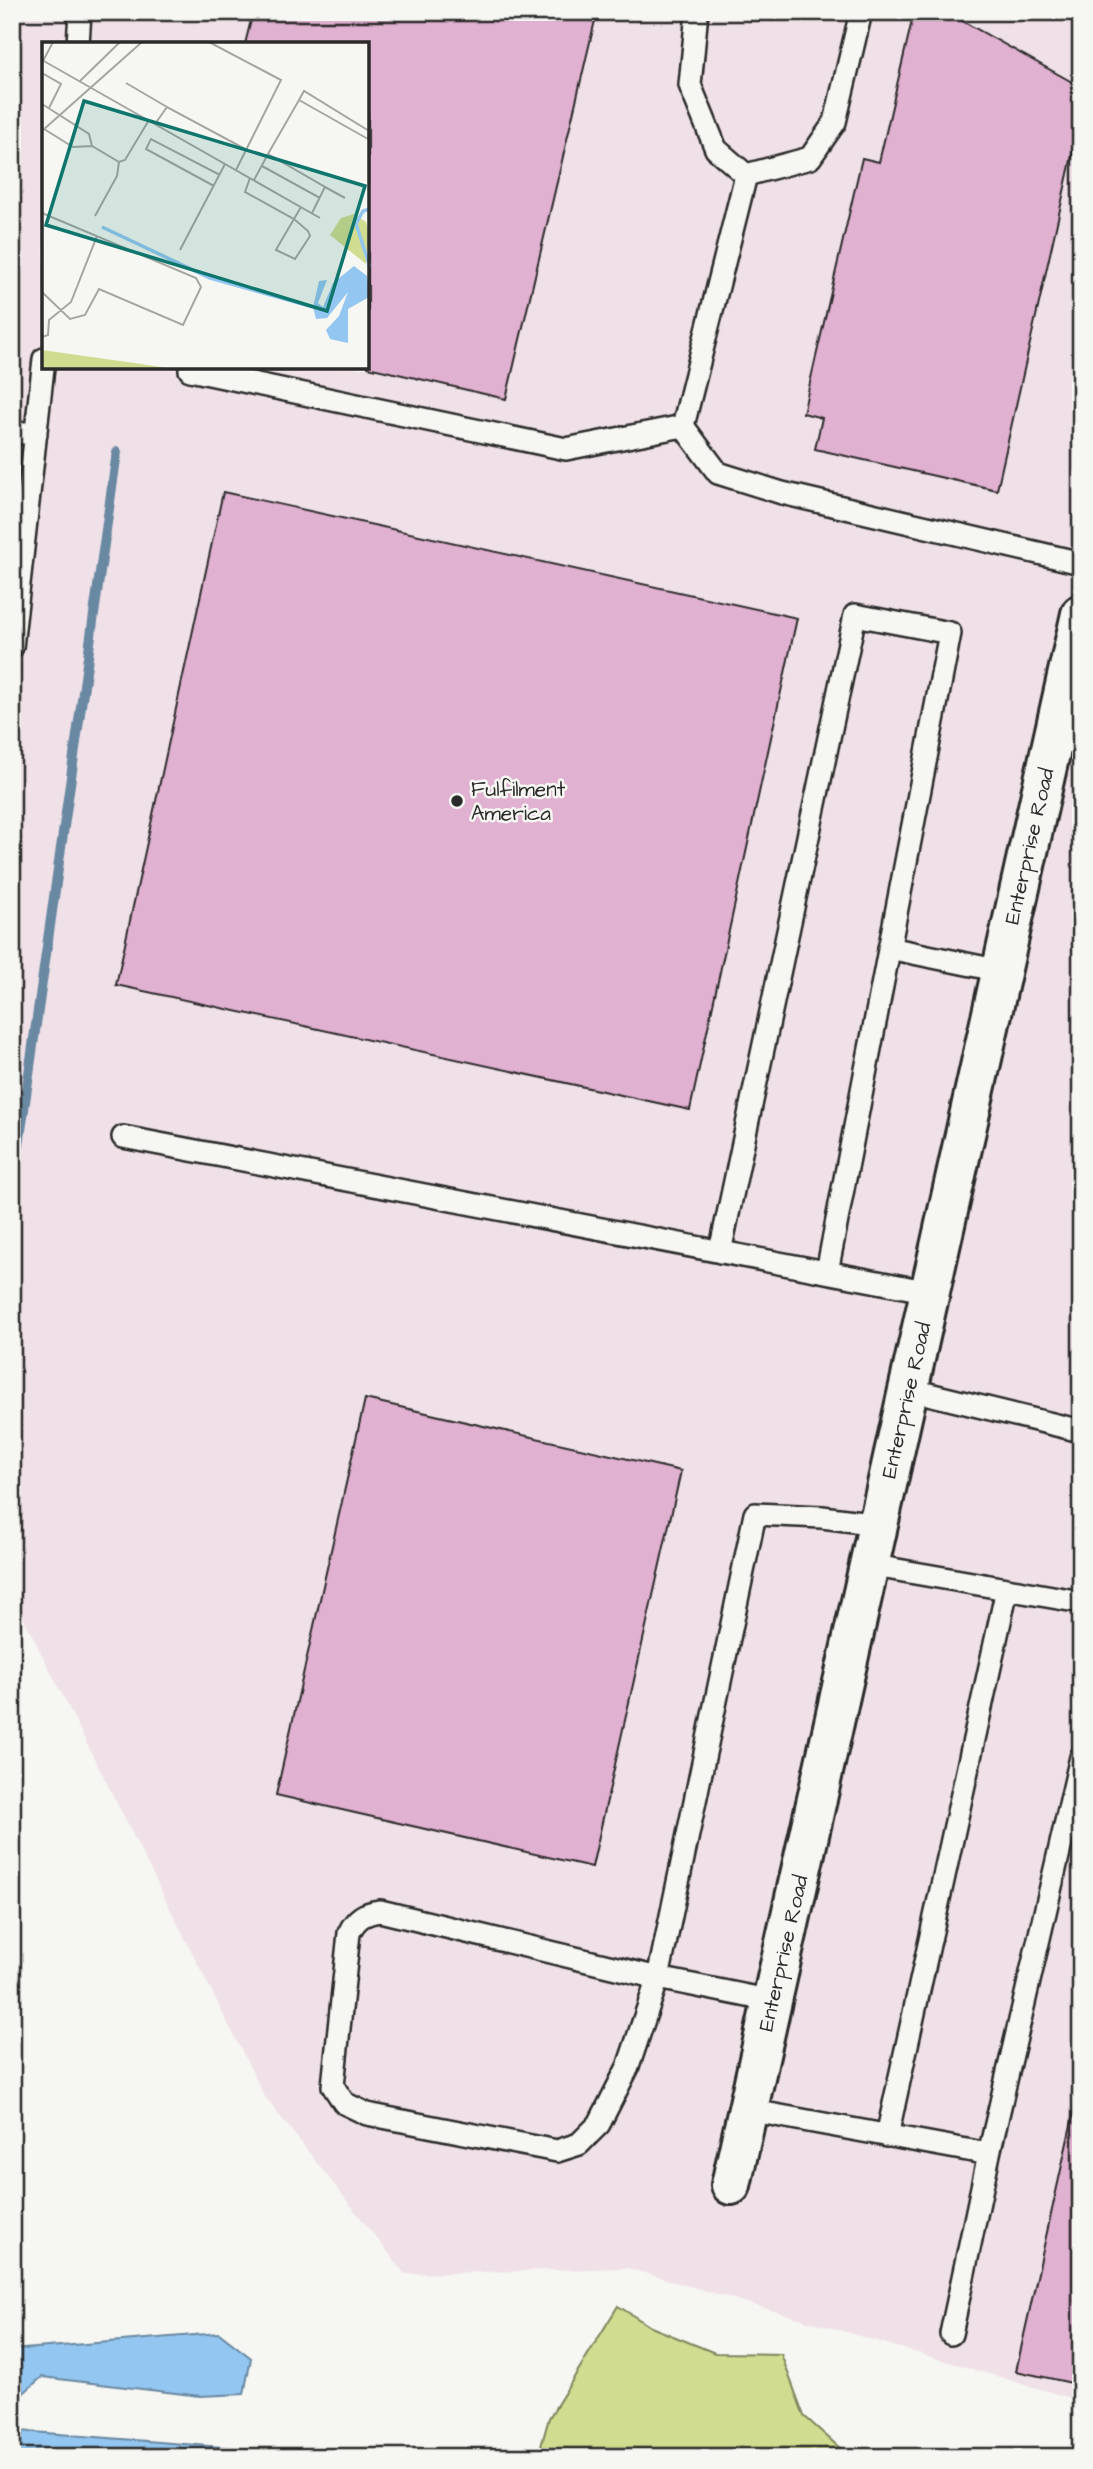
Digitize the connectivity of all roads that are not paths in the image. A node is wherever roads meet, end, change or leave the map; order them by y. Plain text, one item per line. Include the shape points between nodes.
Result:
1 (80, 12) edge
2 (696, 12) edge
3 (860, 12) edge
4 (78, 42) edge
5 (746, 175) junction
6 (43, 369) edge
7 (190, 369) dead end
8 (683, 426) junction
9 (12, 432) edge
10 (36, 434) junction
11 (1081, 563) edge
12 (1080, 625) edge
13 (12, 647) edge
14 (889, 948) junction
15 (1001, 971) junction
16 (122, 1137) dead end
17 (720, 1252) junction
18 (827, 1272) junction
19 (930, 1292) junction
20 (908, 1389) junction
21 (1081, 1432) edge
22 (878, 1524) junction
23 (869, 1565) junction
24 (1007, 1589) junction
25 (1081, 1602) edge
26 (1081, 1758) edge
27 (658, 1978) junction
28 (772, 2001) junction
29 (748, 2110) junction
30 (887, 2136) junction
31 (989, 2154) junction
32 (731, 2185) dead end
33 (951, 2334) dead end

1 - 4 lane
2 - 5 lane via 690,85 716,149
3 - 5 lane via 835,122 810,158
5 - 8 lane
6 - 10 lane
7 - 8 lane via 566,449
8 - 11 lane via 718,473 782,493
9 - 10 lane
10 - 13 lane
12 - 15 street, Enterprise Road
14 - 15 lane
14 - 17 lane via 950,633 855,615
14 - 18 lane
15 - 19 street, Enterprise Road
16 - 17 lane
17 - 18 lane
18 - 19 lane
19 - 20 street, Enterprise Road
20 - 21 lane
20 - 22 street, Enterprise Road
22 - 23 street, Enterprise Road
22 - 27 lane via 755,1514
23 - 24 lane
23 - 28 street, Enterprise Road
24 - 25 lane
24 - 30 lane
26 - 31 lane
27 - 27 lane via 380,1911 367,1913 355,1921 349,1933 333,2086 344,2103 368,2114 558,2151 579,2144 599,2124 628,2067
27 - 28 lane
28 - 29 street, Enterprise Road
29 - 30 lane
29 - 32 street, Enterprise Road
30 - 31 lane
31 - 33 lane

